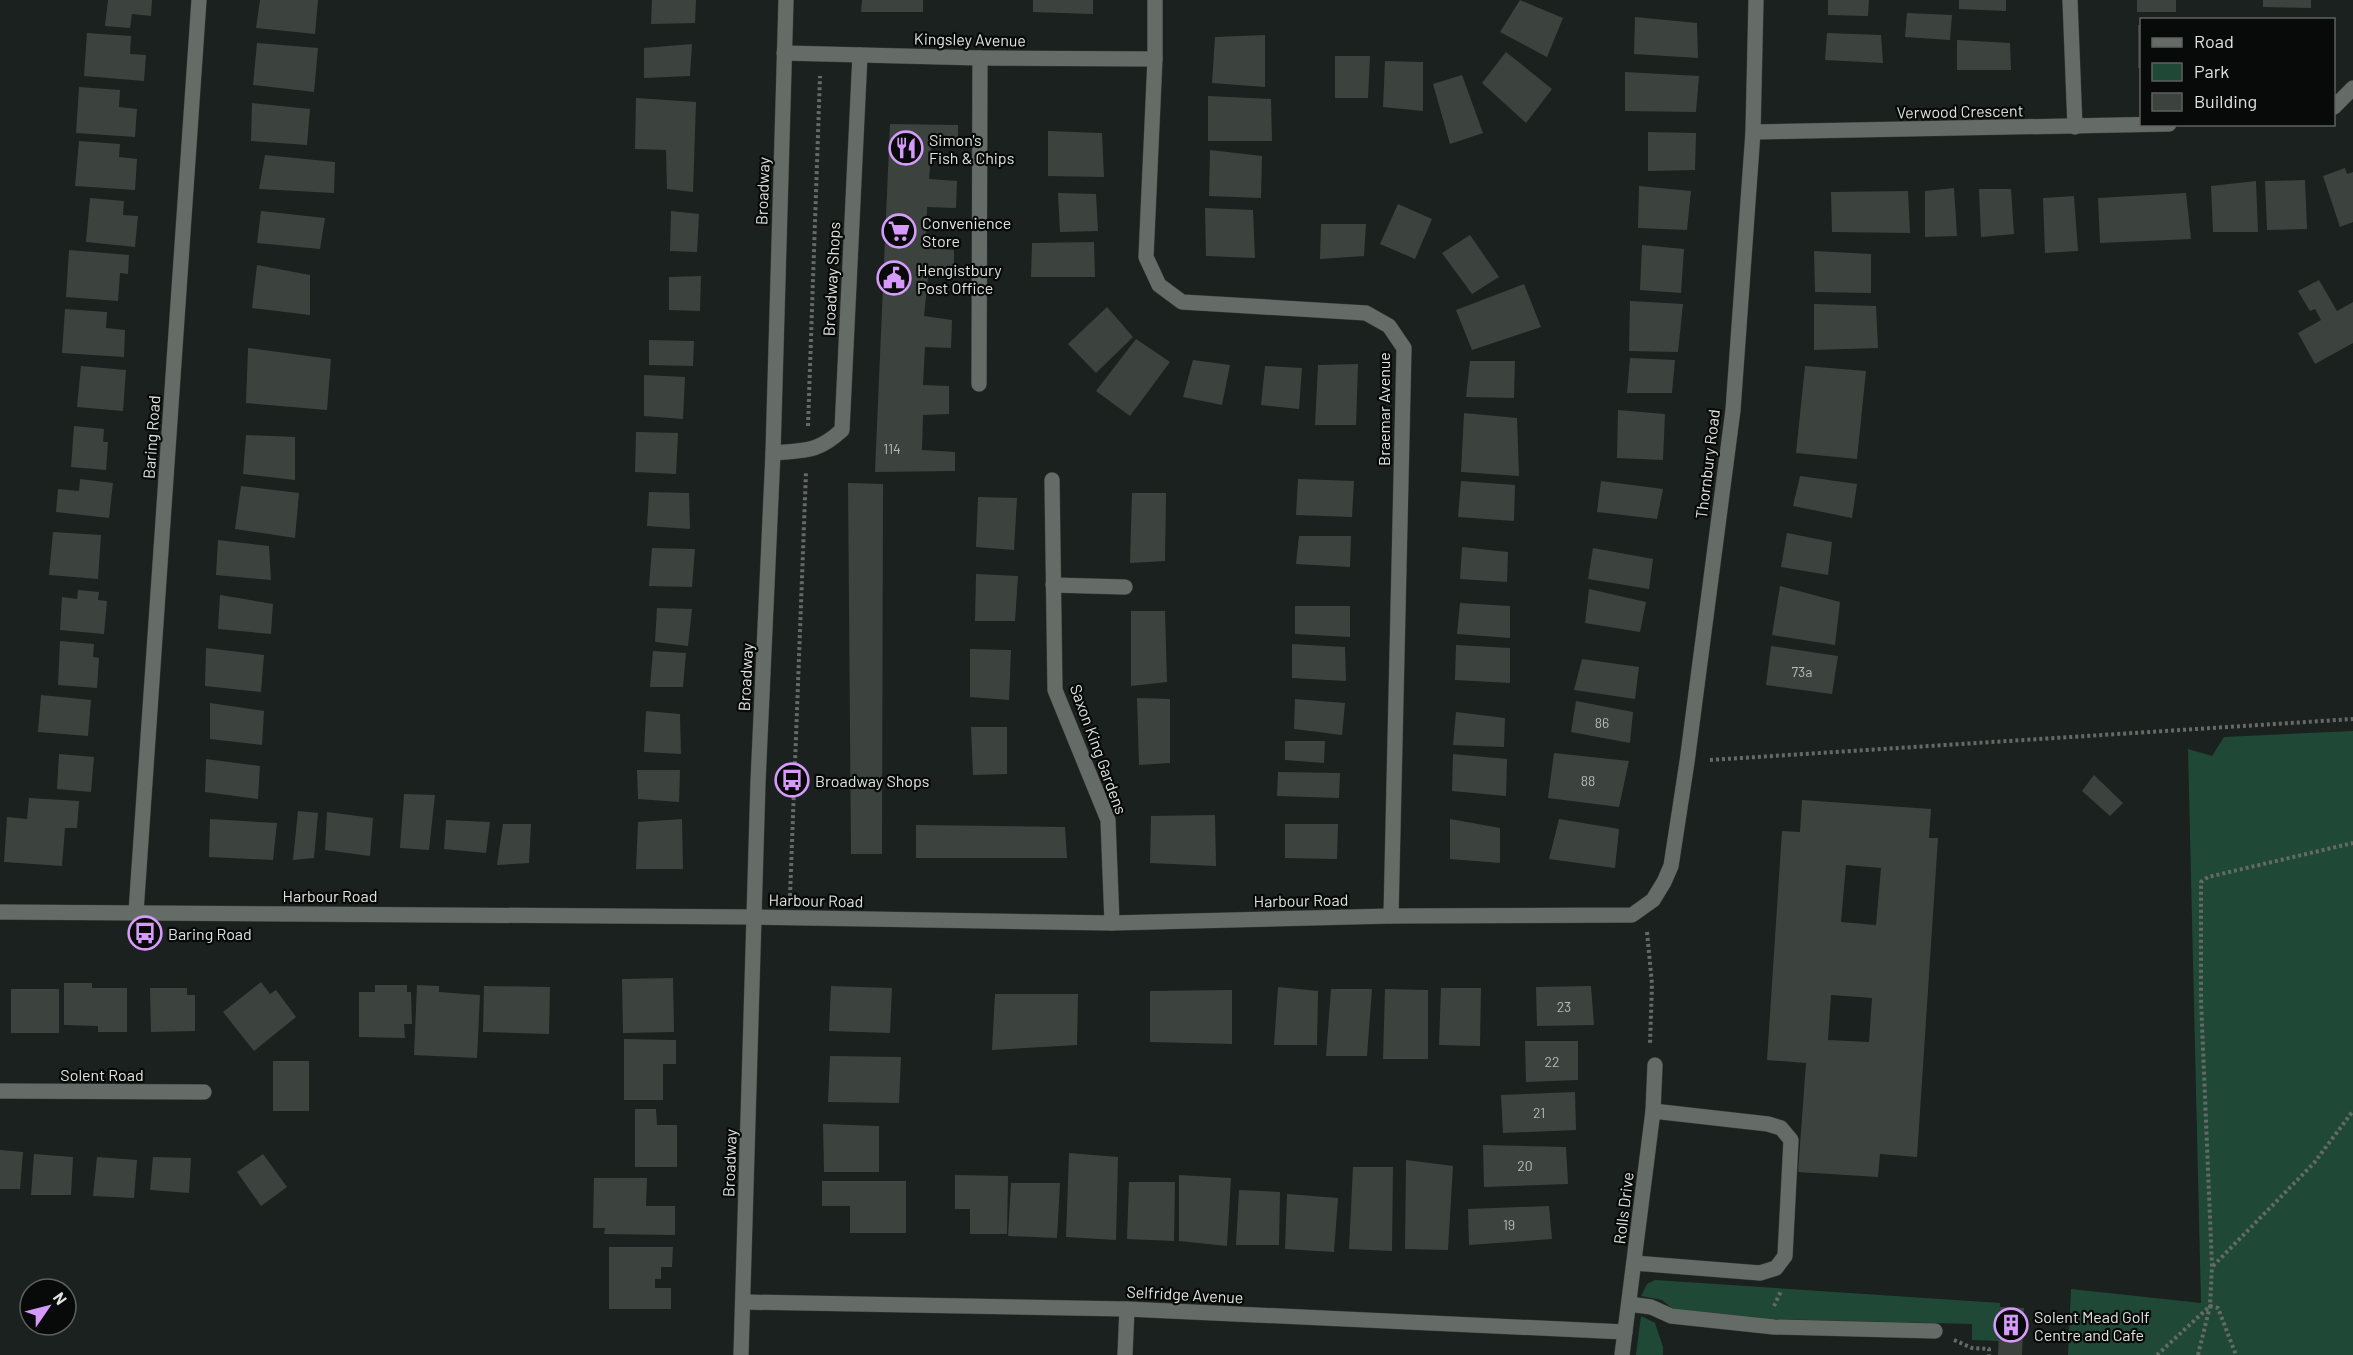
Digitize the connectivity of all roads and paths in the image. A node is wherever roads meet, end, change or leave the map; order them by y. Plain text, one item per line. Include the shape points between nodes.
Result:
1 (199, 0) edge
2 (786, 0) edge
3 (1155, 0) edge
4 (1756, 0) edge
5 (2070, 0) edge
6 (784, 53) junction
7 (821, 54) junction
8 (860, 55) junction
9 (980, 58) junction
10 (1155, 59) junction
11 (2353, 88) edge
12 (2335, 106) edge
13 (2140, 125) edge
14 (2075, 127) junction
15 (1753, 132) junction
16 (979, 384) dead end
17 (807, 450) junction
18 (773, 453) junction
19 (1052, 480) dead end
20 (1053, 585) junction
21 (1125, 587) dead end
22 (2353, 719) edge
23 (1686, 762) junction
24 (2353, 843) edge
25 (0, 912) edge
26 (136, 912) junction
27 (1632, 915) junction
28 (1391, 916) junction
29 (754, 917) junction
30 (789, 918) junction
31 (1112, 922) junction
32 (1656, 1065) joint
33 (0, 1091) edge
34 (204, 1092) dead end
35 (1653, 1111) junction
36 (2353, 1111) edge
37 (1634, 1263) junction
38 (2212, 1266) junction
39 (1776, 1268) junction
40 (743, 1302) junction
41 (1629, 1304) junction
42 (2210, 1306) junction
43 (1127, 1309) junction
44 (1766, 1326) junction
45 (1935, 1331) joint
46 (1625, 1332) junction
47 (741, 1355) edge
48 (1125, 1355) edge
49 (1622, 1355) edge
50 (1989, 1355) edge
51 (2157, 1355) edge
52 (2198, 1355) edge
53 (2236, 1355) edge

1 - 26 street, Baring Road
2 - 6 street, Broadway
3 - 10 street, Braemar Avenue
4 - 15 street, Thornbury Road
5 - 14 street
6 - 7 street, Kingsley Avenue
6 - 18 street, Broadway
7 - 8 street, Kingsley Avenue
7 - 17 path
8 - 9 street, Kingsley Avenue
8 - 17 street, Broadway Shops via 842,430 826,445
9 - 10 street, Kingsley Avenue
9 - 16 street
10 - 28 street, Braemar Avenue via 1146,257 1159,285 1182,302 1366,313 1389,326 1404,348
11 - 12 street
13 - 14 street, Verwood Crescent
14 - 15 street, Verwood Crescent
15 - 23 street, Thornbury Road via 1733,410
17 - 18 street, Broadway Shops
17 - 30 path
18 - 29 street, Broadway
19 - 20 street, Saxon King Gardens
20 - 21 street
20 - 31 street, Saxon King Gardens via 1055,690 1108,820
22 - 23 path
23 - 27 street, Thornbury Road via 1671,866 1653,900
24 - 38 path via 2208,877 2201,882 2201,1000
25 - 26 street, Harbour Road
26 - 29 street, Harbour Road
27 - 28 street, Harbour Road
27 - 32 path via 1648,933 1652,984 1649,1046
28 - 31 street, Harbour Road
29 - 30 street, Harbour Road
29 - 40 street, Broadway
30 - 31 street, Harbour Road
32 - 35 street, Rolls Drive
33 - 34 street, Solent Road
35 - 37 street, Rolls Drive
35 - 39 street via 1768,1124 1781,1128 1791,1140 1785,1256
36 - 38 path via 2314,1163
37 - 39 street via 1760,1273
37 - 41 street, Rolls Drive
38 - 42 path
39 - 44 path via 1782,1288
40 - 43 street, Selfridge Avenue
40 - 47 street, Broadway
41 - 44 street via 1651,1307 1671,1316
41 - 46 street, Rolls Drive
42 - 51 path
42 - 52 path
42 - 53 path via 2218,1308
43 - 46 street, Selfridge Avenue
43 - 48 street
44 - 45 street
45 - 50 path via 1972,1348 1989,1349
46 - 49 street, Rolls Drive

